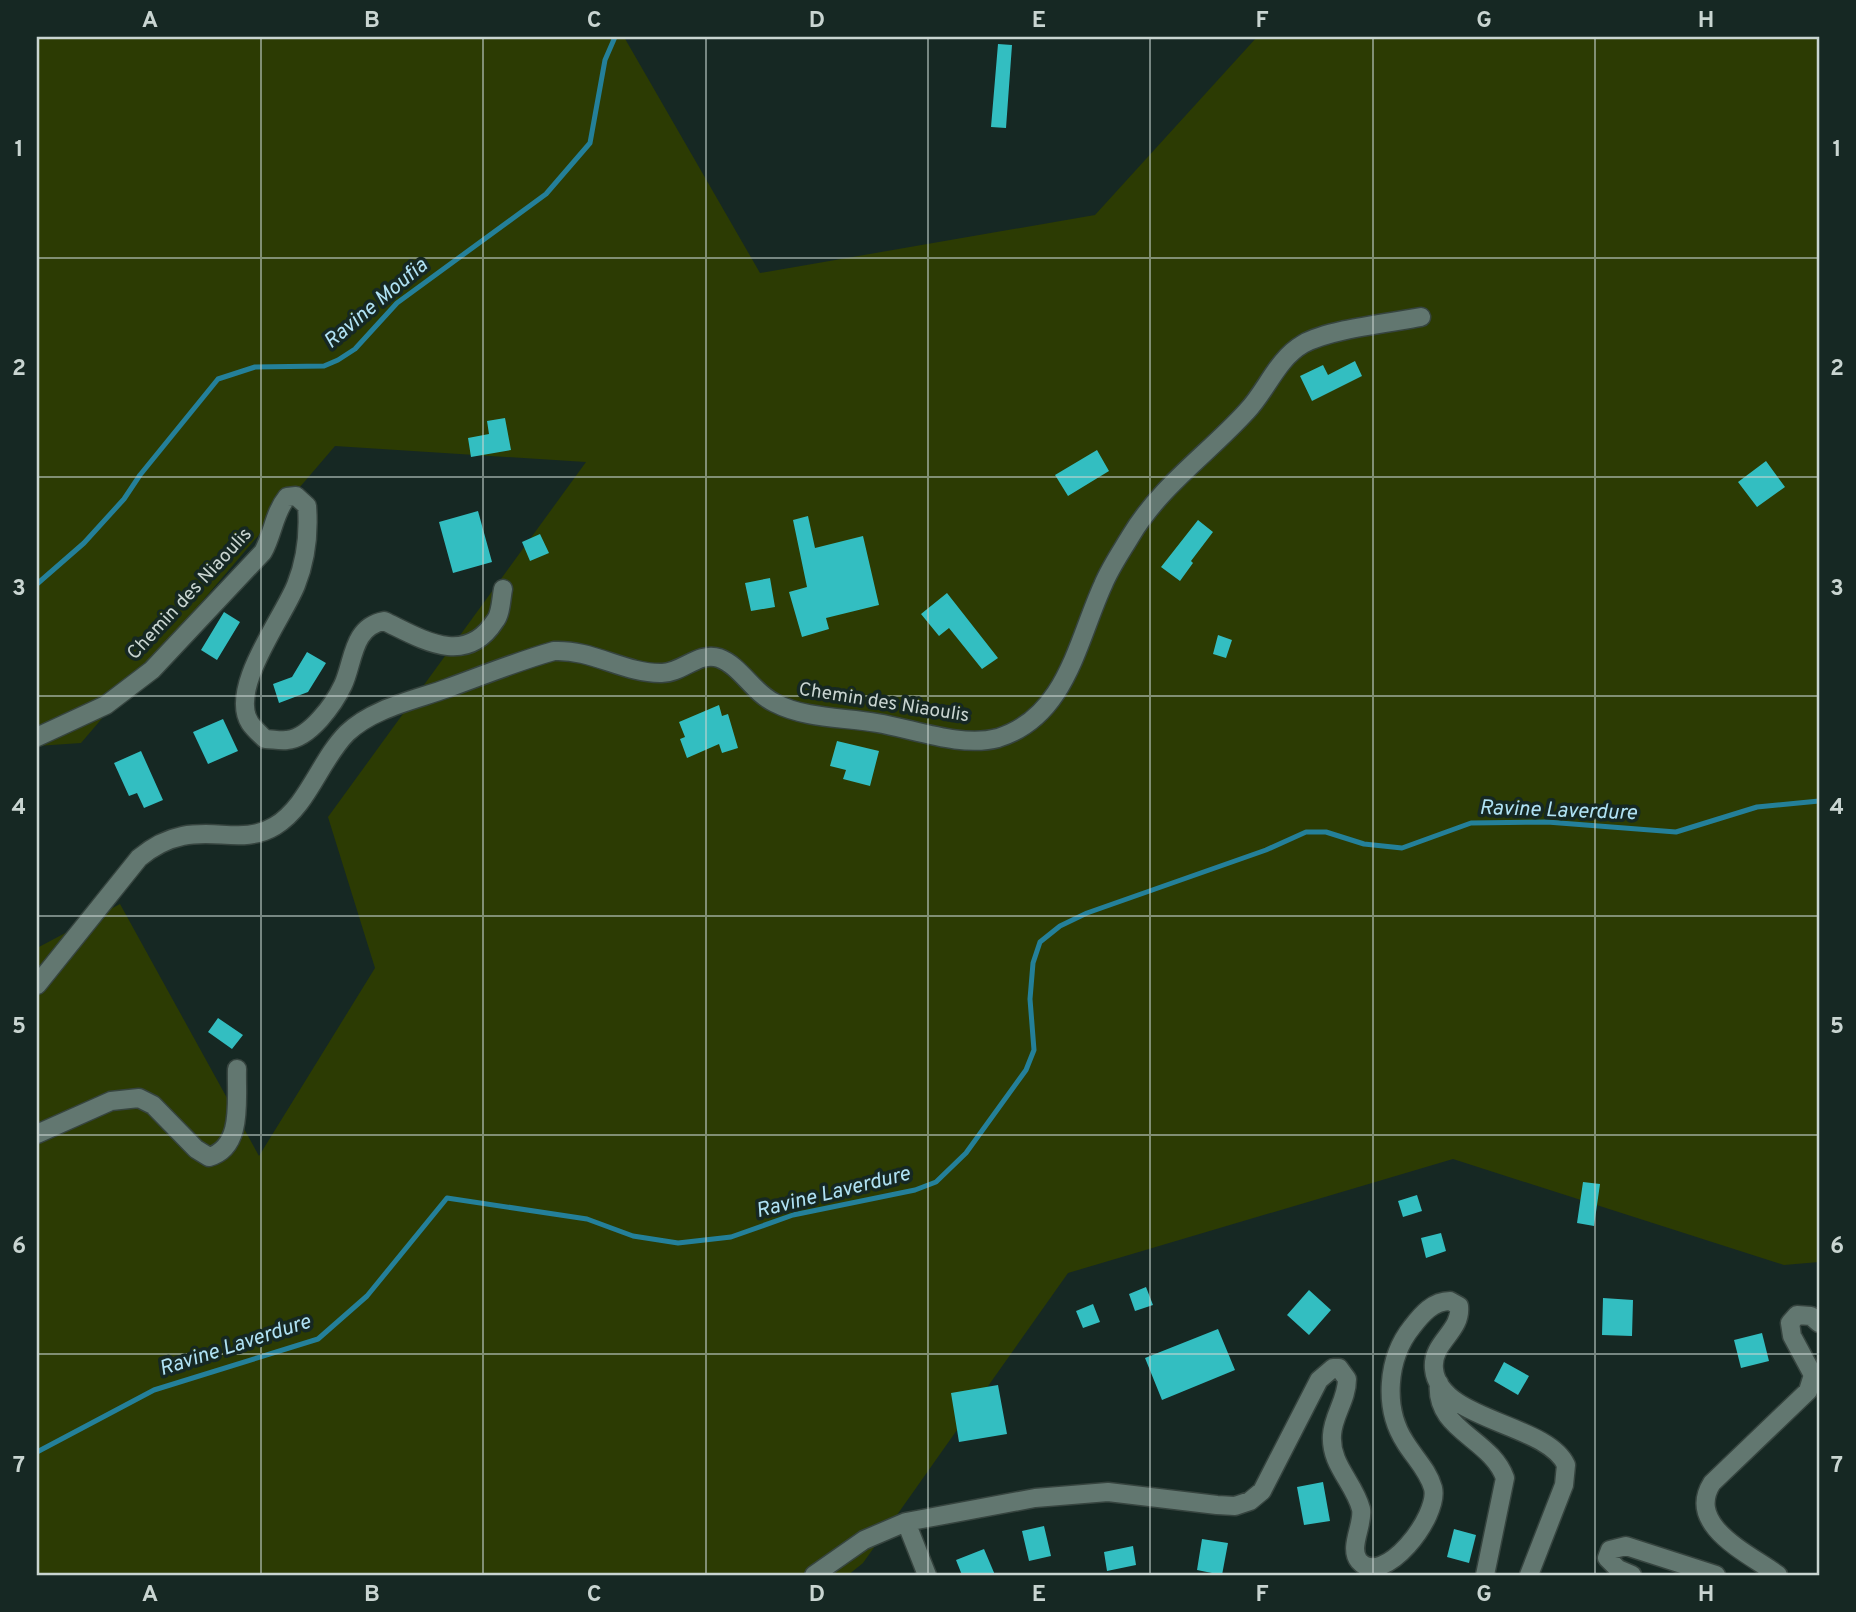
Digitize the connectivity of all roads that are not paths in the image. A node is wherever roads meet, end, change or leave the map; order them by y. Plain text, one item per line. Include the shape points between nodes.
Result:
1 (1422, 317) dead end
2 (503, 589) dead end
3 (37, 737) edge
4 (37, 985) edge
5 (237, 1069) dead end
6 (37, 1134) edge
7 (1819, 1323) edge
8 (1439, 1383) junction
9 (906, 1522) junction
10 (814, 1575) edge
11 (927, 1575) edge
12 (1485, 1575) edge
13 (1529, 1575) edge
14 (1632, 1575) edge
15 (1716, 1575) edge
16 (1778, 1575) edge

1 - 4 street, Chemin des Niaoulis via 1317,338 1293,351 1249,409 1167,487 1132,534 1104,584 1066,680 1028,725 995,738 957,739 788,709 758,692 716,657 661,674 581,653 554,651 365,720 338,743 294,807 273,827 257,833 181,834 152,847
2 - 3 street, Chemin des Niaoulis via 496,621 477,639 454,648 421,641 384,621 374,623 351,654 343,684 304,734 287,741 265,739 249,722 245,702 250,675 297,584 309,531 307,506 296,496 287,497 263,552 152,670 106,705
5 - 6 street via 234,1133 222,1153 209,1157 196,1149 158,1110 139,1098 111,1101
7 - 16 street via 1803,1314 1790,1323 1791,1336 1813,1375 1808,1391 1712,1483 1705,1496 1705,1514 1715,1528
8 - 9 street via 1434,1369 1436,1354 1459,1318 1459,1306 1450,1301 1433,1305 1416,1321 1395,1360 1391,1389 1398,1431 1429,1476 1435,1499 1412,1542 1381,1564 1357,1560 1361,1508 1332,1446 1335,1419 1347,1388 1339,1368 1328,1370 1319,1380 1271,1478 1250,1501 1235,1506 1108,1492 1073,1493
8 - 12 street via 1440,1406 1446,1416 1486,1451 1505,1478
8 - 13 street via 1482,1417 1539,1439 1563,1457 1564,1485
9 - 10 street via 864,1540
9 - 11 street
14 - 15 street via 1611,1563 1610,1549 1626,1546

